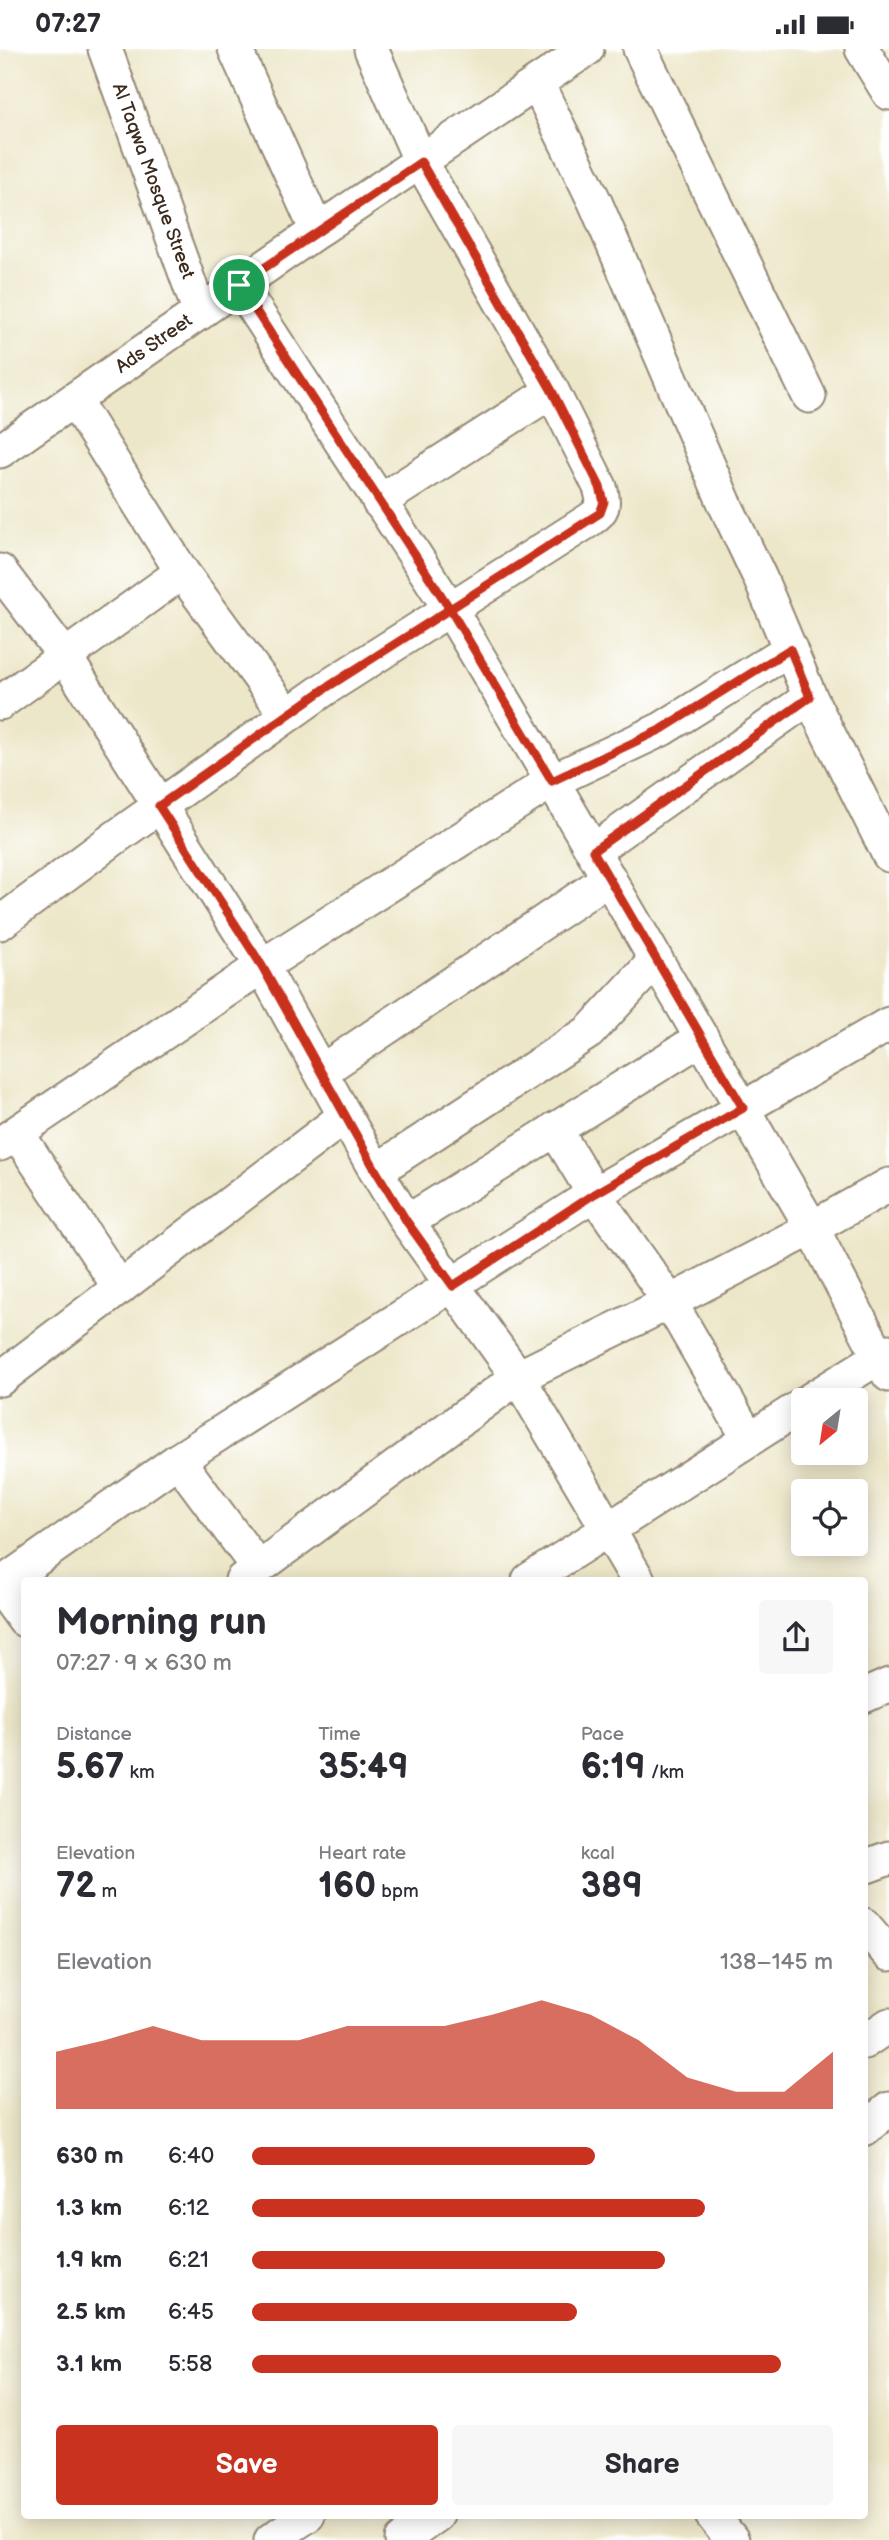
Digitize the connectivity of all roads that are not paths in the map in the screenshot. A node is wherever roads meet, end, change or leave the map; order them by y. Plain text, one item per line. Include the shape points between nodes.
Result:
1 (106, 49) edge
2 (234, 49) edge
3 (371, 49) edge
4 (587, 49) edge
5 (640, 49) edge
6 (862, 49) edge
7 (537, 83) junction
8 (889, 93) edge
9 (421, 162) junction
10 (317, 232) junction
11 (239, 285) junction
12 (200, 313) junction
13 (552, 391) junction
14 (808, 395) dead end
15 (74, 400) junction
16 (0, 451) edge
17 (379, 502) junction
18 (0, 571) edge
19 (183, 572) junction
20 (450, 609) junction
21 (790, 649) junction
22 (64, 655) junction
23 (810, 697) junction
24 (0, 703) edge
25 (287, 715) junction
26 (552, 781) junction
27 (159, 806) junction
28 (889, 855) edge
29 (601, 864) junction
30 (0, 923) edge
31 (656, 960) junction
32 (262, 966) junction
33 (889, 1024) edge
34 (702, 1038) junction
35 (322, 1071) junction
36 (743, 1108) junction
37 (345, 1116) junction
38 (555, 1129) junction
39 (8, 1139) edge
40 (376, 1171) junction
41 (889, 1185) edge
42 (594, 1194) junction
43 (407, 1222) junction
44 (812, 1228) junction
45 (453, 1286) junction
46 (120, 1287) junction
47 (670, 1303) junction
48 (886, 1361) edge
49 (518, 1377) junction
50 (0, 1379) edge
51 (833, 1388) edge
52 (791, 1413) edge
53 (749, 1439) junction
54 (178, 1460) junction
55 (609, 1529) junction
56 (250, 1574) edge
57 (536, 1577) edge
58 (636, 1577) edge
59 (0, 1586) edge
60 (21, 1616) edge
61 (889, 1685) edge
62 (868, 1694) edge
63 (889, 1858) edge
64 (868, 1866) edge
65 (868, 1930) edge
66 (889, 1954) edge
67 (889, 2025) edge
68 (868, 2039) edge
69 (889, 2109) edge
70 (868, 2127) edge
71 (302, 2519) edge
72 (431, 2519) edge
73 (715, 2519) edge
74 (271, 2540) edge
75 (402, 2540) edge
76 (732, 2540) edge

1 - 12 street, Al Taqwa Mosque Street
2 - 10 street
3 - 9 street
4 - 7 street, Ads Street
5 - 14 street
6 - 8 street
7 - 9 street, Ads Street
7 - 21 street via 595,202
9 - 10 street, Ads Street
9 - 13 street
10 - 11 street, Ads Street
11 - 12 street, Ads Street
11 - 17 street
12 - 15 street, Ads Street
13 - 17 street
13 - 20 street via 600,487 604,508
15 - 16 street, Ads Street
15 - 19 street
17 - 20 street
18 - 22 street
19 - 22 street
19 - 25 street
20 - 25 street
20 - 26 street
21 - 23 street
21 - 26 street via 662,729
22 - 24 street
22 - 27 street
23 - 28 street
23 - 29 street
25 - 27 street
26 - 29 street
26 - 32 street
27 - 30 street
27 - 32 street
29 - 31 street
29 - 35 street
31 - 34 street
31 - 40 street via 589,1032
32 - 35 street
32 - 39 street
33 - 36 street
34 - 36 street
34 - 38 street
35 - 37 street
36 - 42 street
36 - 44 street
37 - 40 street
37 - 46 street
38 - 42 street
38 - 43 street
39 - 46 street
40 - 43 street
41 - 44 street
42 - 45 street
42 - 47 street
43 - 45 street
44 - 47 street
44 - 48 street
45 - 49 street
45 - 54 street
46 - 50 street
47 - 49 street
47 - 53 street
48 - 51 street
49 - 55 street
49 - 56 street
52 - 53 street
53 - 55 street
54 - 56 street
54 - 59 street
55 - 57 street
55 - 58 street
59 - 60 street
61 - 62 street
63 - 64 street
65 - 66 street
67 - 68 street
69 - 70 street
71 - 74 street
72 - 75 street
73 - 76 street

